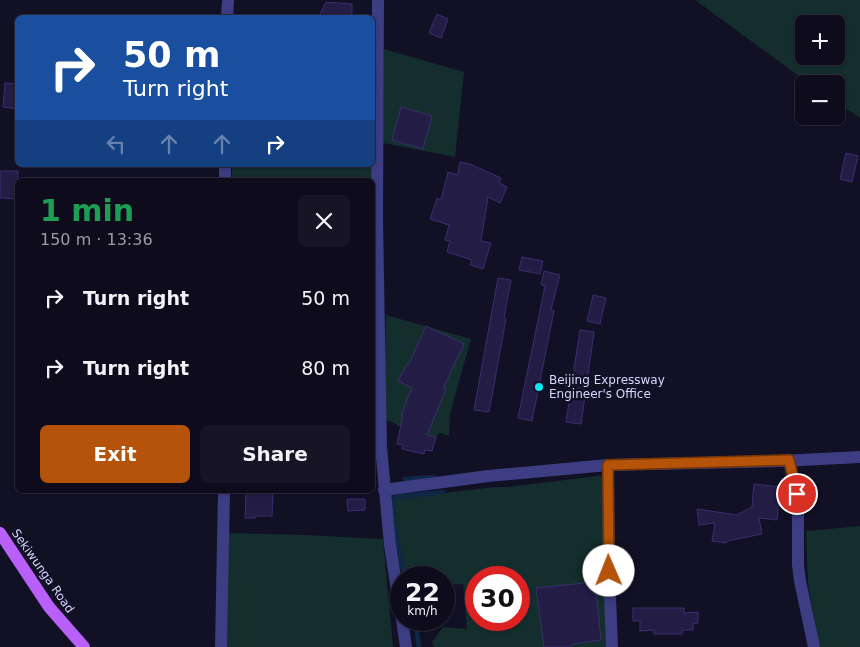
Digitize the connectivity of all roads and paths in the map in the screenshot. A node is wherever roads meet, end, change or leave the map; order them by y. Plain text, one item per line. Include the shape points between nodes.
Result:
1 (228, 0) edge
2 (378, 0) edge
3 (227, 15) edge
4 (860, 457) edge
5 (789, 460) junction
6 (608, 465) junction
7 (384, 490) junction
8 (224, 493) edge
9 (0, 533) edge
10 (393, 566) edge
11 (404, 631) edge
12 (84, 647) edge
13 (221, 647) edge
14 (406, 647) edge
15 (612, 647) edge
16 (814, 647) edge

1 - 3 street
2 - 7 street via 378,314
4 - 5 street
5 - 6 street
5 - 16 street via 798,504 800,582
6 - 7 street
6 - 15 street
7 - 10 street
8 - 13 street
9 - 12 main road, Sekiwunga Road via 49,607
11 - 14 street

